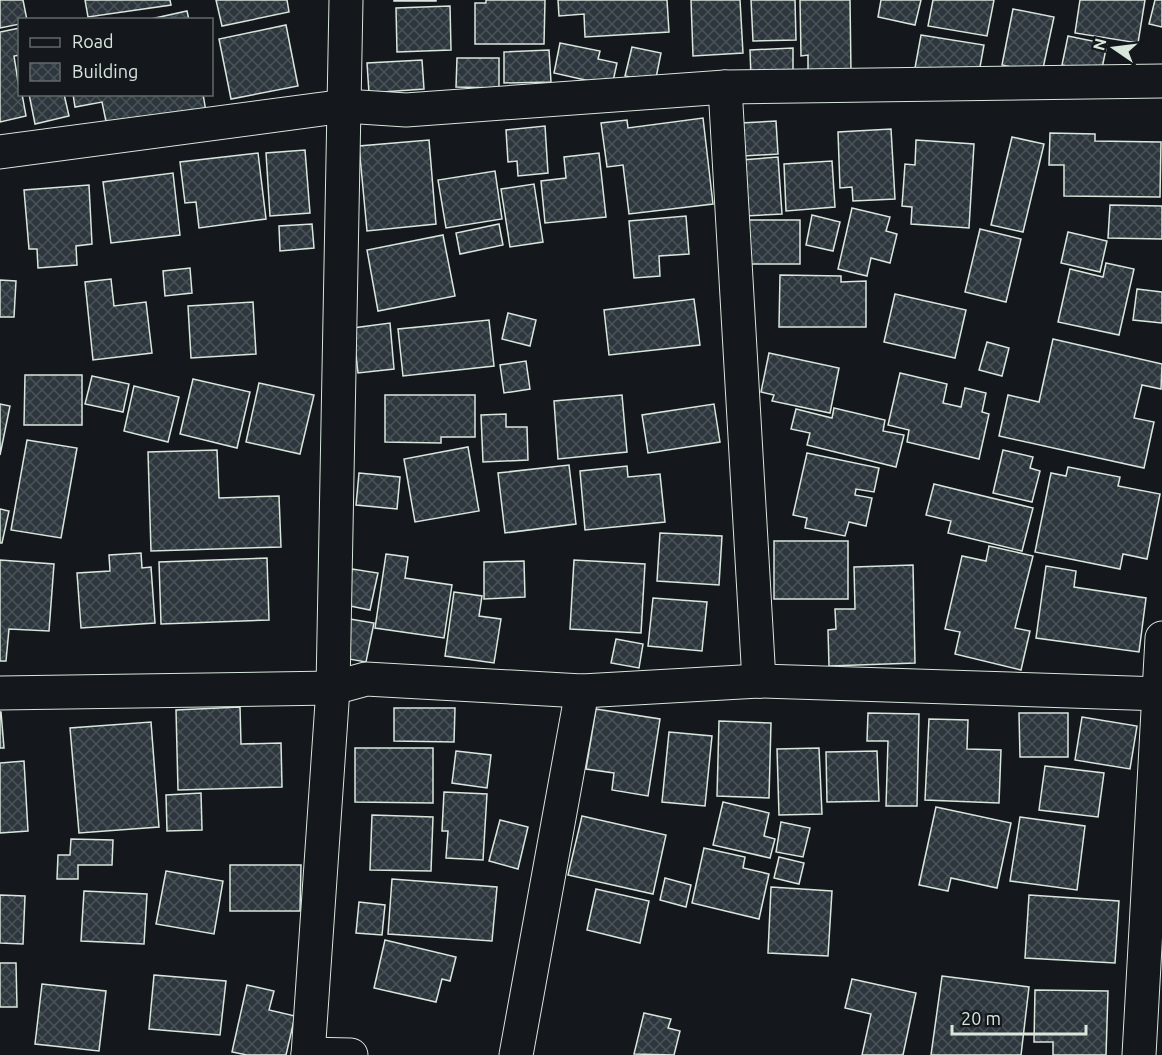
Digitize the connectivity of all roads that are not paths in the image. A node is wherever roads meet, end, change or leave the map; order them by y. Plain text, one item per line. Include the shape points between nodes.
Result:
1 (346, 0) edge
2 (1162, 81) edge
3 (725, 87) junction
4 (345, 106) junction
5 (0, 153) edge
6 (1162, 638) edge
7 (759, 681) junction
8 (333, 688) junction
9 (582, 691) junction
10 (0, 693) edge
11 (1160, 695) edge
12 (308, 1055) edge
13 (351, 1055) edge
14 (516, 1055) edge
15 (1139, 1055) edge

1 - 4 street
2 - 3 street
3 - 4 street via 406,110
3 - 7 street
4 - 5 street
4 - 8 street
6 - 11 street
7 - 9 street
7 - 11 street
8 - 9 street via 366,679
8 - 10 street
8 - 12 street
9 - 14 street
11 - 15 street
12 - 13 street

